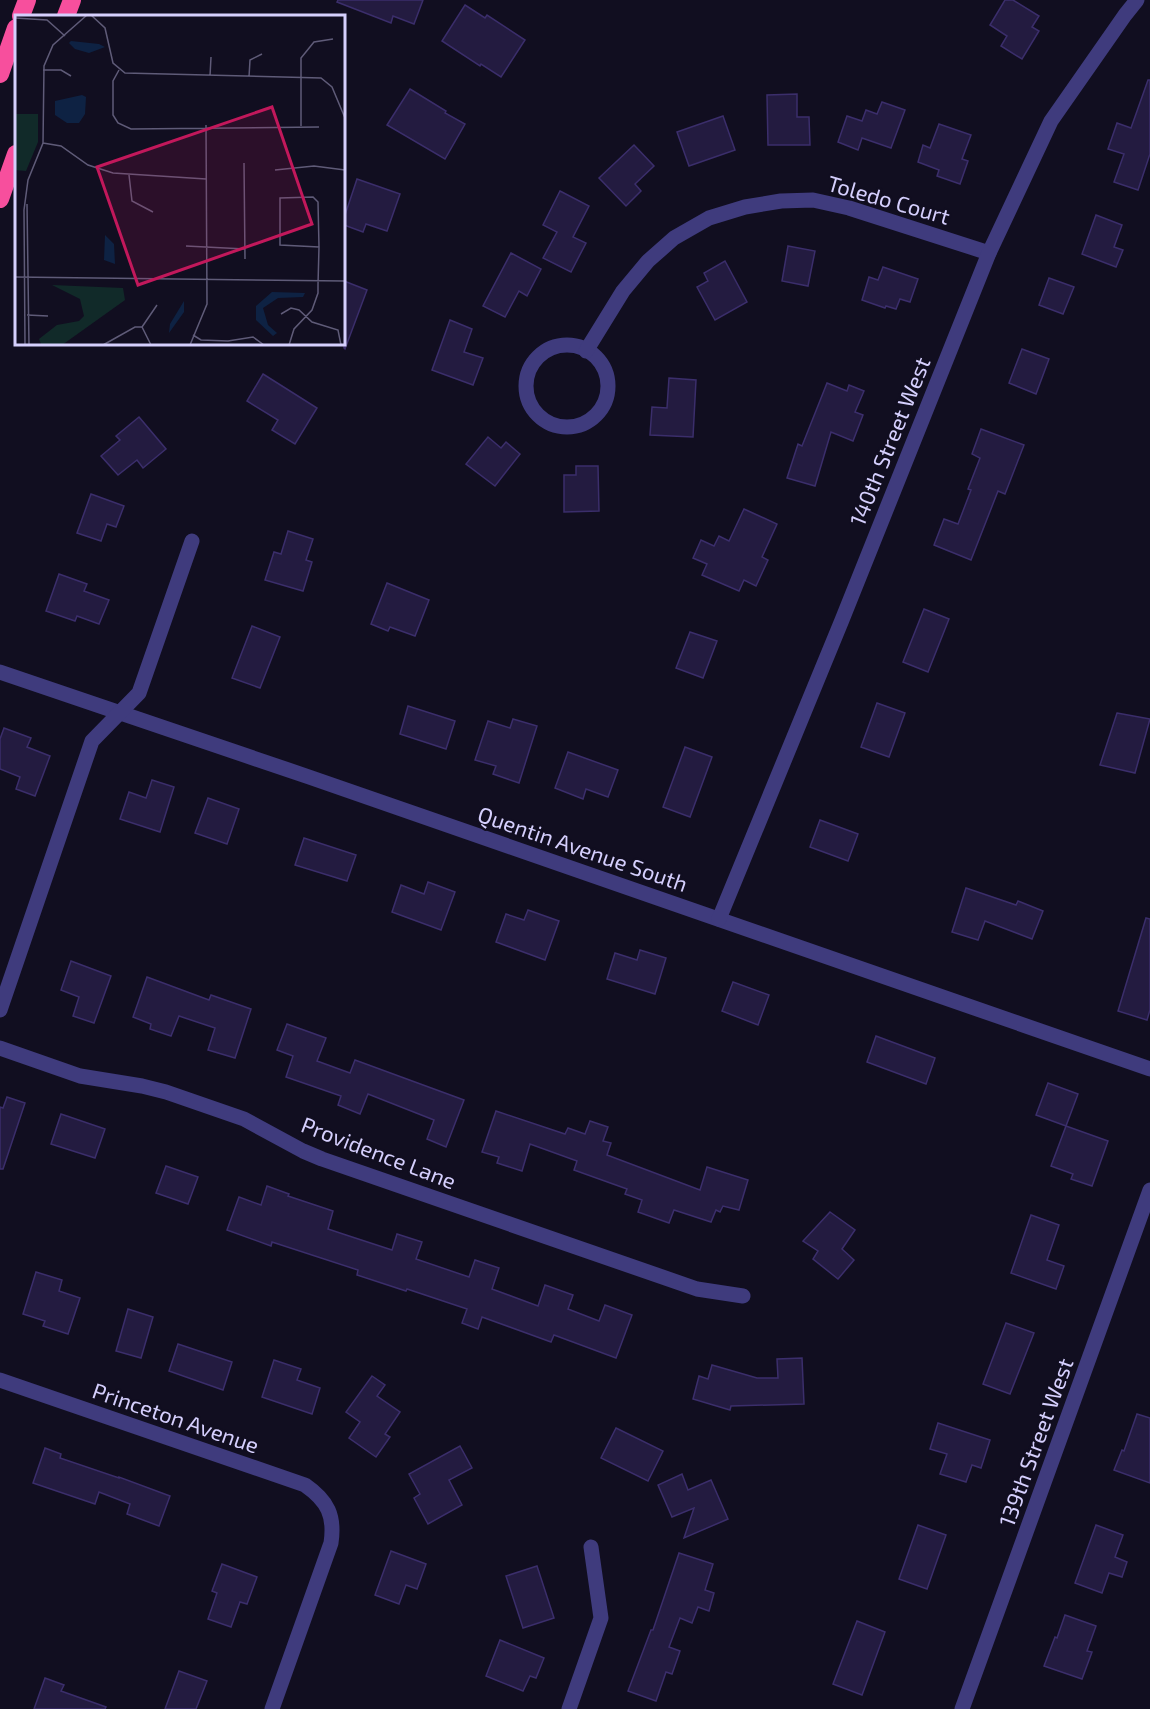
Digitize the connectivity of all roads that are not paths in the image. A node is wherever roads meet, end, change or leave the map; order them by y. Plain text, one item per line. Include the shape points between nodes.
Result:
1 (27, 0) edge
2 (72, 0) edge
3 (1137, 0) edge
4 (21, 15) edge
5 (66, 15) edge
6 (15, 31) edge
7 (0, 74) edge
8 (15, 157) edge
9 (0, 199) edge
10 (989, 253) junction
11 (586, 351) junction
12 (192, 541) dead end
13 (0, 672) edge
14 (120, 712) junction
15 (718, 918) junction
16 (0, 1010) edge
17 (0, 1048) edge
18 (1150, 1069) edge
19 (1150, 1190) edge
20 (743, 1296) dead end
21 (0, 1380) edge
22 (591, 1547) dead end
23 (272, 1709) edge
24 (569, 1709) edge
25 (963, 1709) edge

1 - 4 highway
2 - 5 highway
3 - 10 street, 140th Street West via 1051,122
6 - 7 highway
8 - 9 highway
10 - 11 street, Toledo Court via 813,200 745,207 710,218 674,238 648,261 623,291
10 - 15 street, 140th Street West
11 - 11 street via 573,344 559,345 546,350 528,372 529,400 546,421 572,427 595,416 603,406 608,393 604,367
12 - 14 street via 139,693
13 - 14 street, Quentin Avenue South
14 - 15 street, Quentin Avenue South
14 - 16 street via 92,741
15 - 18 street, Quentin Avenue South
17 - 20 street, Providence Lane via 80,1076 166,1092 244,1119 321,1159 697,1289
19 - 25 street, 139th Street West
21 - 23 street, Princeton Avenue via 305,1485 320,1496 333,1527 331,1543
22 - 24 street via 601,1618

